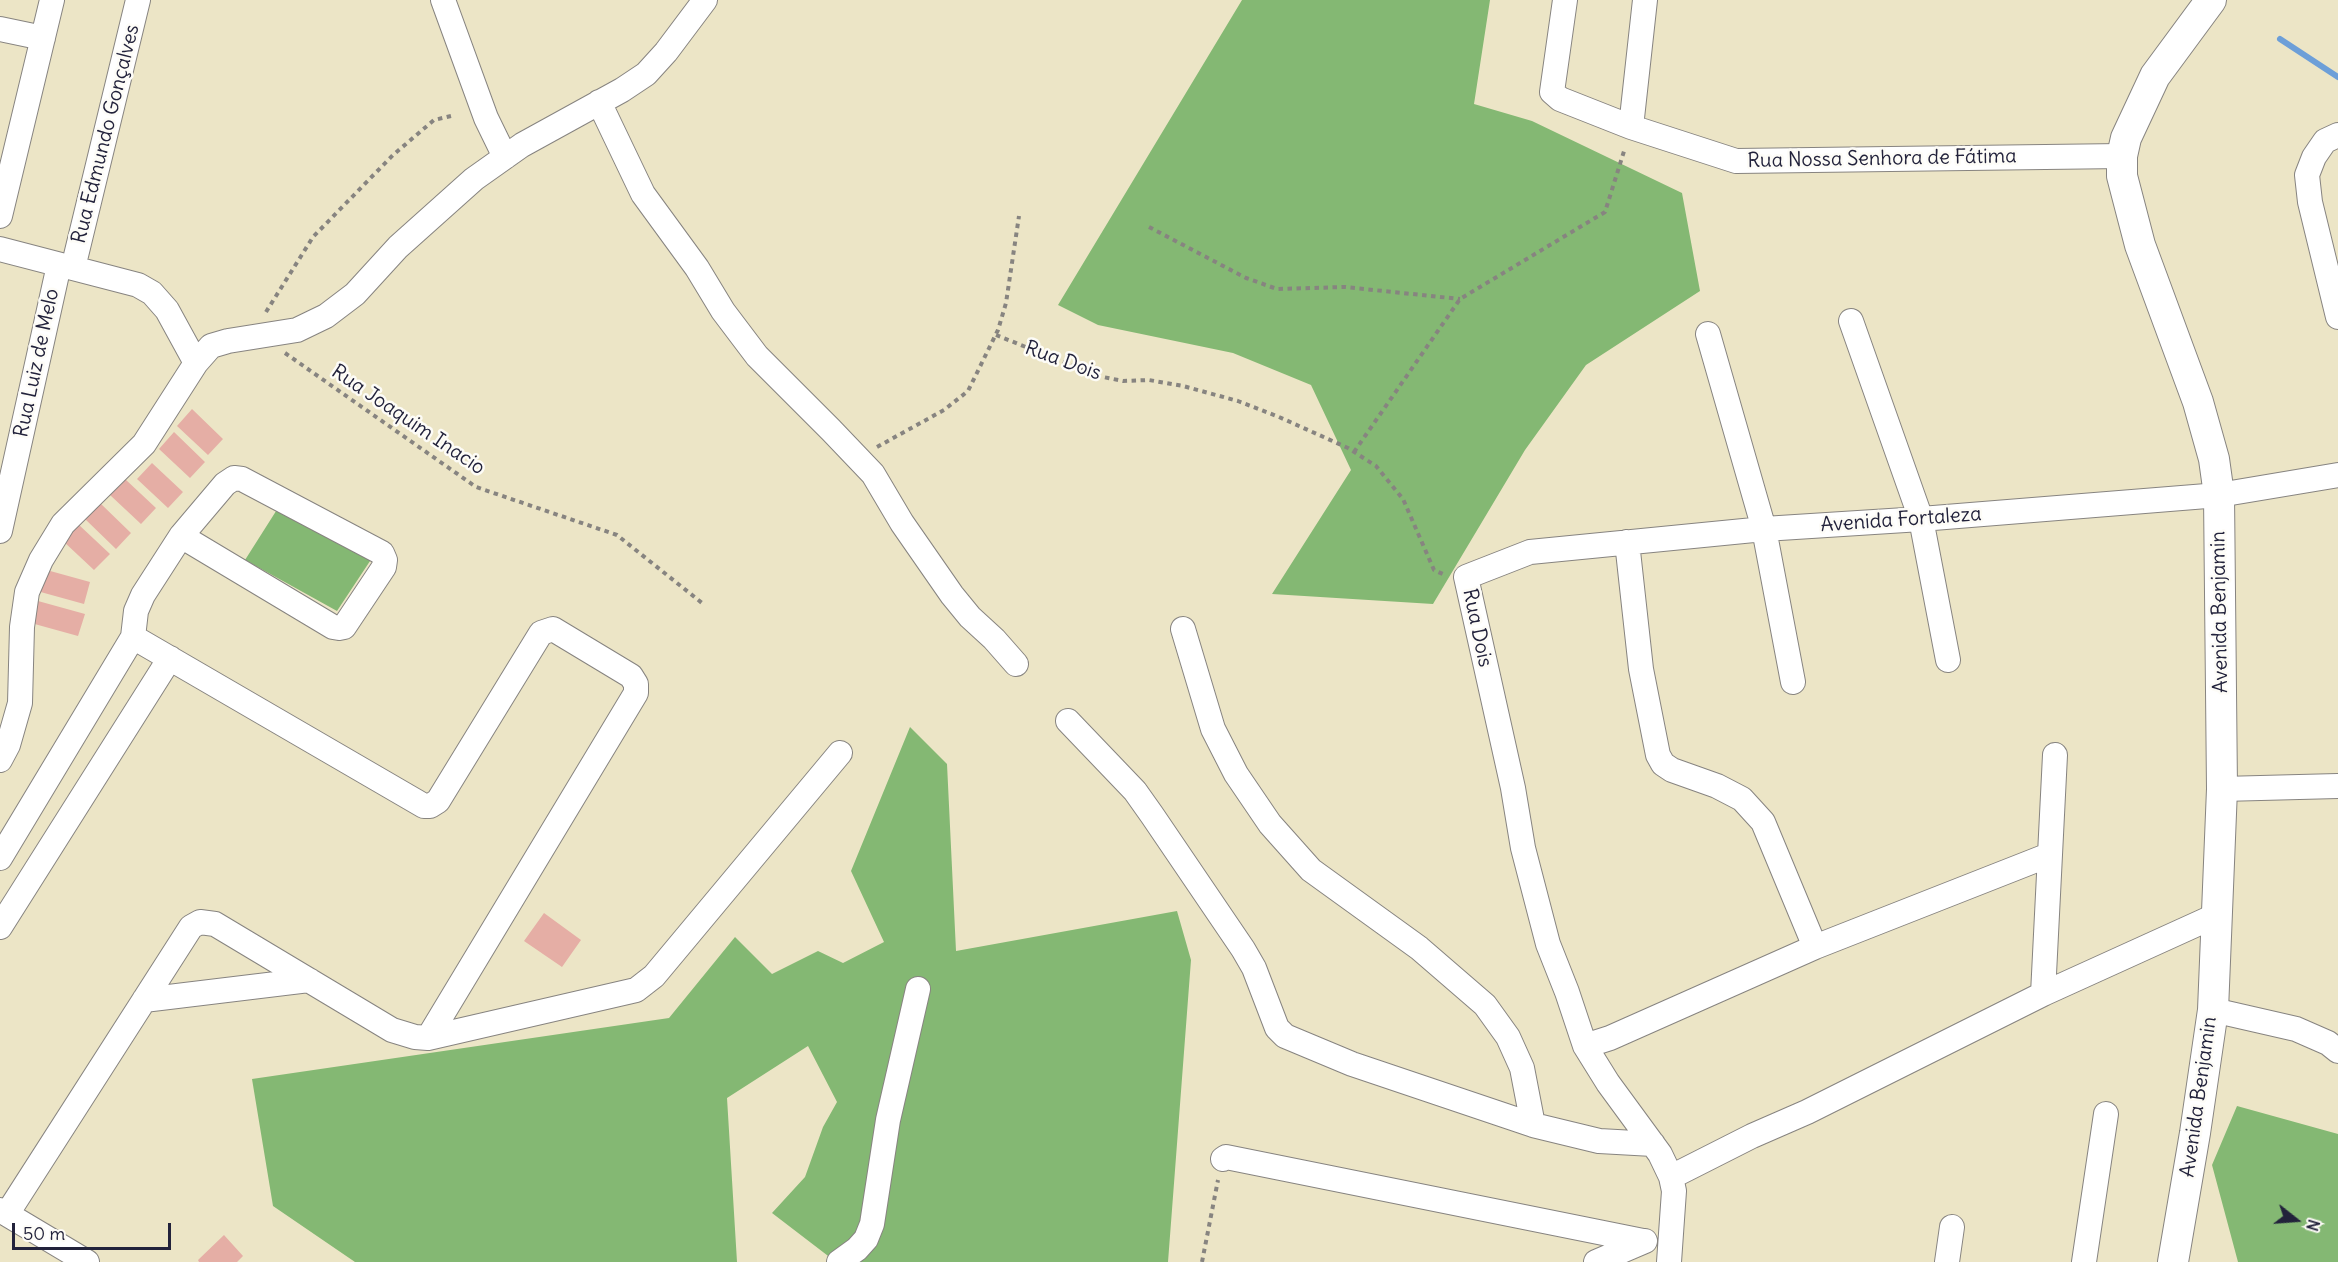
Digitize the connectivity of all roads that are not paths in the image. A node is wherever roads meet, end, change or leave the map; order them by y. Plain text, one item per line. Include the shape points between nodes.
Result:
1 (52, 0) edge
2 (138, 0) edge
3 (442, 0) edge
4 (705, 0) edge
5 (1565, 0) edge
6 (1645, 0) edge
7 (2205, 3) edge
8 (0, 29) edge
9 (42, 38) junction
10 (599, 102) junction
11 (1631, 127) junction
12 (2338, 135) edge
13 (505, 156) junction
14 (2122, 156) junction
15 (0, 216) edge
16 (0, 249) edge
17 (66, 267) junction
18 (2338, 317) edge
19 (1851, 321) dead end
20 (1708, 334) dead end
21 (196, 363) junction
22 (2338, 475) edge
23 (2219, 495) junction
24 (1921, 519) junction
25 (1764, 529) junction
26 (0, 531) edge
27 (181, 536) junction
28 (1627, 542) junction
29 (1466, 577) joint
30 (1182, 629) dead end
31 (133, 637) junction
32 (170, 658) junction
33 (1948, 660) dead end
34 (1016, 664) dead end
35 (1793, 682) dead end
36 (1068, 721) dead end
37 (840, 753) dead end
38 (2055, 755) dead end
39 (0, 760) edge
40 (2338, 786) edge
41 (2222, 789) junction
42 (2049, 855) junction
43 (0, 858) edge
44 (2217, 915) junction
45 (0, 927) edge
46 (1815, 947) junction
47 (309, 980) junction
48 (918, 989) dead end
49 (2043, 994) junction
50 (144, 1000) junction
51 (2213, 1010) junction
52 (428, 1038) junction
53 (1585, 1046) junction
54 (2338, 1051) edge
55 (2106, 1114) dead end
56 (1533, 1125) junction
57 (1653, 1144) junction
58 (1223, 1159) road end
59 (1671, 1177) junction
60 (4, 1212) edge
61 (1952, 1227) dead end
62 (1643, 1241) junction
63 (1670, 1251) edge
64 (87, 1262) edge
65 (839, 1262) edge
66 (1596, 1262) edge
67 (1947, 1262) edge
68 (2084, 1262) edge
69 (2173, 1262) edge

1 - 9 street
2 - 17 street, Rua Edmundo Gonçalves
3 - 13 street via 486,118
4 - 10 street via 646,74
5 - 11 street, Rua Nossa Senhora de Fátima via 1552,92 1560,99
6 - 11 street
7 - 14 street, Avenida Benjamin via 2155,76 2126,138
8 - 9 street
9 - 15 street
10 - 13 street
10 - 34 street via 643,194 723,311 757,356 873,474 958,602
11 - 14 street, Rua Nossa Senhora de Fátima via 1736,161
12 - 18 street via 2325,141 2307,175
13 - 21 street via 474,179 398,247 355,294 326,316 297,330 262,325 211,346
14 - 23 street, Avenida Benjamin via 2122,176 2140,245 2198,402 2214,459
16 - 17 street
17 - 21 street via 138,285 152,293 167,310
17 - 26 street, Rua Luiz de Melo
19 - 24 street
20 - 25 street
21 - 39 street via 144,444 63,524 41,561 27,592 20,703
22 - 23 street, Avenida Fortaleza
23 - 24 street, Avenida Fortaleza
23 - 41 street, Avenida Benjamin
24 - 25 street, Avenida Fortaleza
24 - 33 street
25 - 28 street, Avenida Fortaleza
25 - 35 street
27 - 27 street via 339,628 344,627 385,560 382,553 234,478
27 - 31 street via 142,595
28 - 29 street, Avenida Fortaleza via 1530,552
28 - 46 street via 1641,669 1658,755 1672,770 1717,786 1742,800 1763,822
29 - 53 street, Rua Dois via 1525,858 1548,944
30 - 56 street via 1213,729 1236,774 1270,824 1311,870 1419,948 1485,1005 1508,1038 1522,1068
31 - 32 street
31 - 43 street
32 - 45 street
32 - 52 street via 424,806 438,801 541,633 554,629 631,676 636,693
36 - 56 street via 1135,791 1152,815 1243,949 1277,1028 1286,1036 1352,1064
37 - 52 street via 654,976 636,990
38 - 42 street
40 - 41 street
41 - 44 street, Avenida Benjamin
42 - 46 street
42 - 49 street
44 - 49 street
44 - 51 street, Avenida Benjamin
46 - 53 street
47 - 50 street
47 - 50 street via 215,924 200,922 191,927
47 - 52 street via 392,1030
48 - 65 street via 888,1120 872,1224 866,1239
49 - 59 street
50 - 60 street
51 - 54 street via 2296,1029
51 - 69 street, Avenida Benjamin
53 - 57 street, Rua Dois
55 - 68 street
56 - 57 street via 1599,1141
57 - 59 street, Rua Dois
58 - 62 street
59 - 63 street via 1674,1191
60 - 64 street
61 - 67 street
62 - 63 street
62 - 66 street

